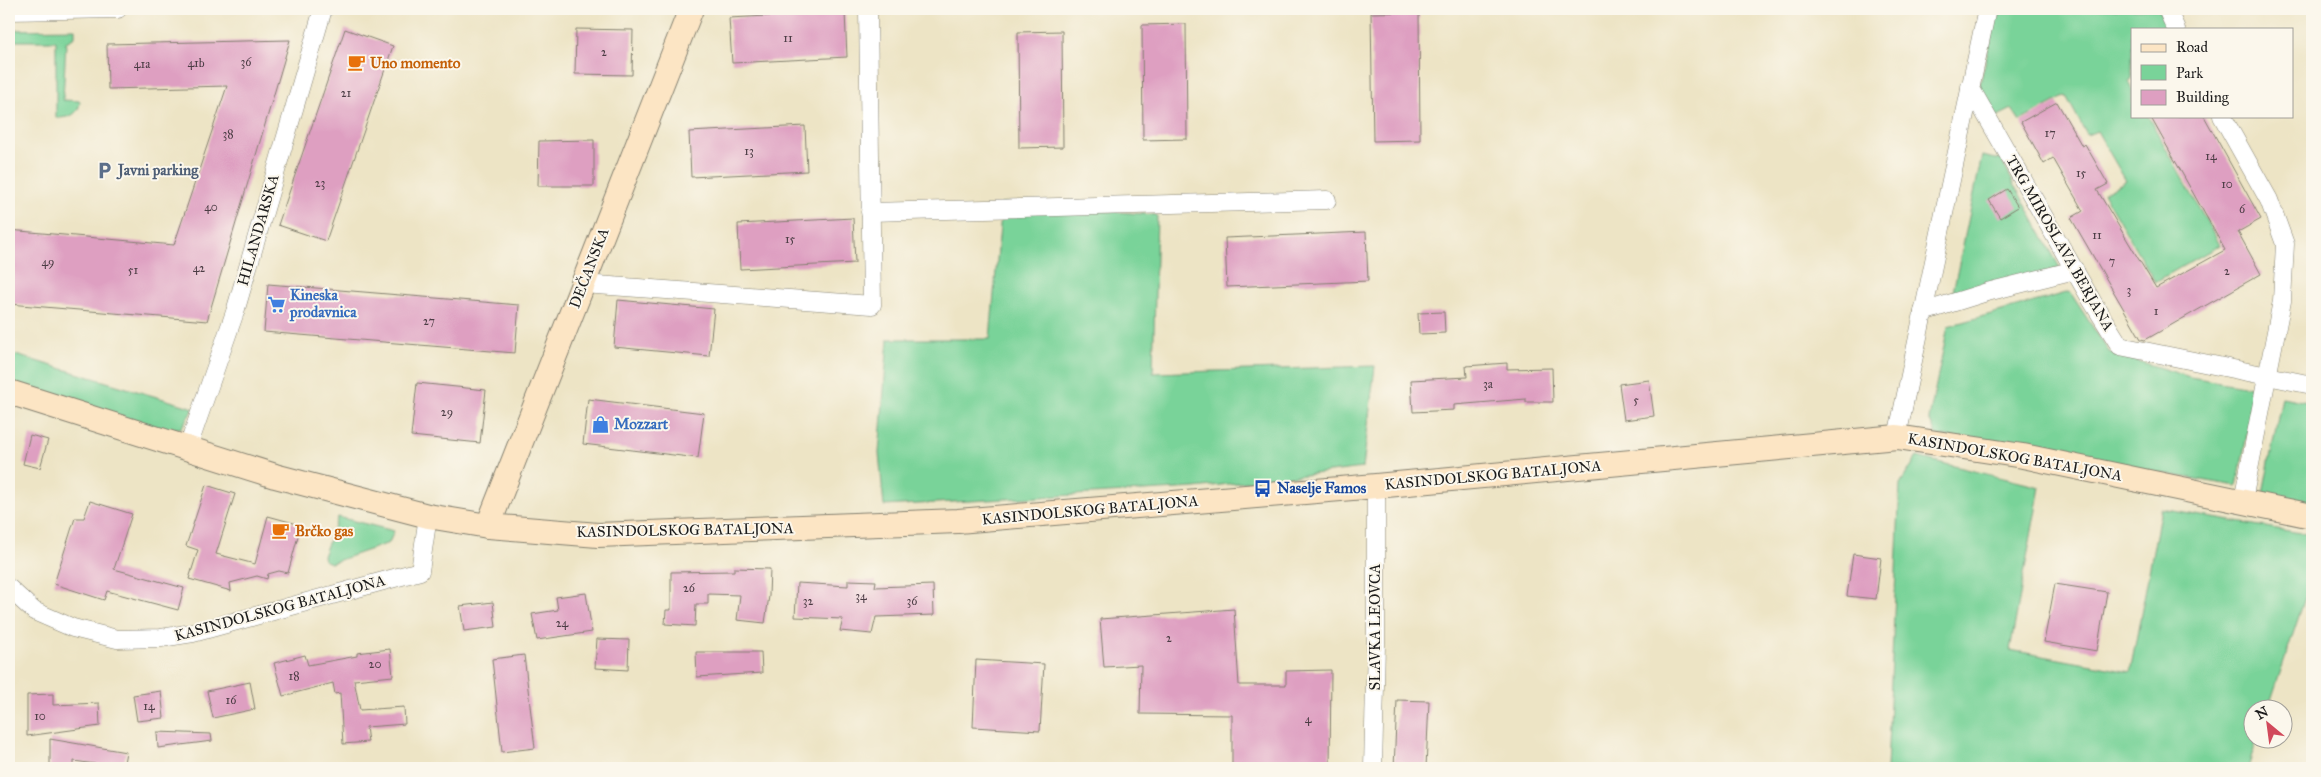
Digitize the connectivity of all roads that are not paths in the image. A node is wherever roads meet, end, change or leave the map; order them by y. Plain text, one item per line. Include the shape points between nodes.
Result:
1 (118, 9) edge
2 (323, 9) edge
3 (691, 9) edge
4 (868, 9) edge
5 (1987, 9) edge
6 (2166, 9) edge
7 (9, 11) edge
8 (2176, 28) edge
9 (1970, 87) junction
10 (2223, 118) edge
11 (1327, 200) dead end
12 (870, 212) junction
13 (2075, 270) junction
14 (583, 284) junction
15 (1923, 312) junction
16 (2268, 376) junction
17 (2312, 385) edge
18 (9, 392) edge
19 (1897, 437) junction
20 (187, 450) junction
21 (1376, 486) junction
22 (2243, 500) junction
23 (428, 516) junction
24 (2312, 516) edge
25 (488, 526) junction
26 (9, 588) edge
27 (1373, 768) edge

1 - 7 street
2 - 20 street, HILANDARSKA via 235,312
3 - 14 street, DEČANSKA
4 - 12 street
5 - 9 street
6 - 8 street
9 - 13 street, TRG MIROSLAVA BERJANA
9 - 15 street
10 - 16 street via 2269,200 2285,244 2282,301
11 - 12 street
12 - 14 street via 872,305
13 - 15 street
13 - 16 street, TRG MIROSLAVA BERJANA via 2120,346
14 - 25 street, DEČANSKA
15 - 19 street
16 - 17 street, TRG MIROSLAVA BERJANA
16 - 22 street
18 - 20 street, KASINDOLSKOG BATALJONA
19 - 21 street, KASINDOLSKOG BATALJONA
19 - 22 street, KASINDOLSKOG BATALJONA via 2023,456
20 - 23 street, KASINDOLSKOG BATALJONA
21 - 25 street, KASINDOLSKOG BATALJONA via 958,521 850,526 598,535
21 - 27 street, SLAVKA LEOVCA
22 - 24 street, KASINDOLSKOG BATALJONA
23 - 25 street, KASINDOLSKOG BATALJONA
23 - 26 street, KASINDOLSKOG BATALJONA via 420,571 176,636 128,639 99,636 47,618 34,611

